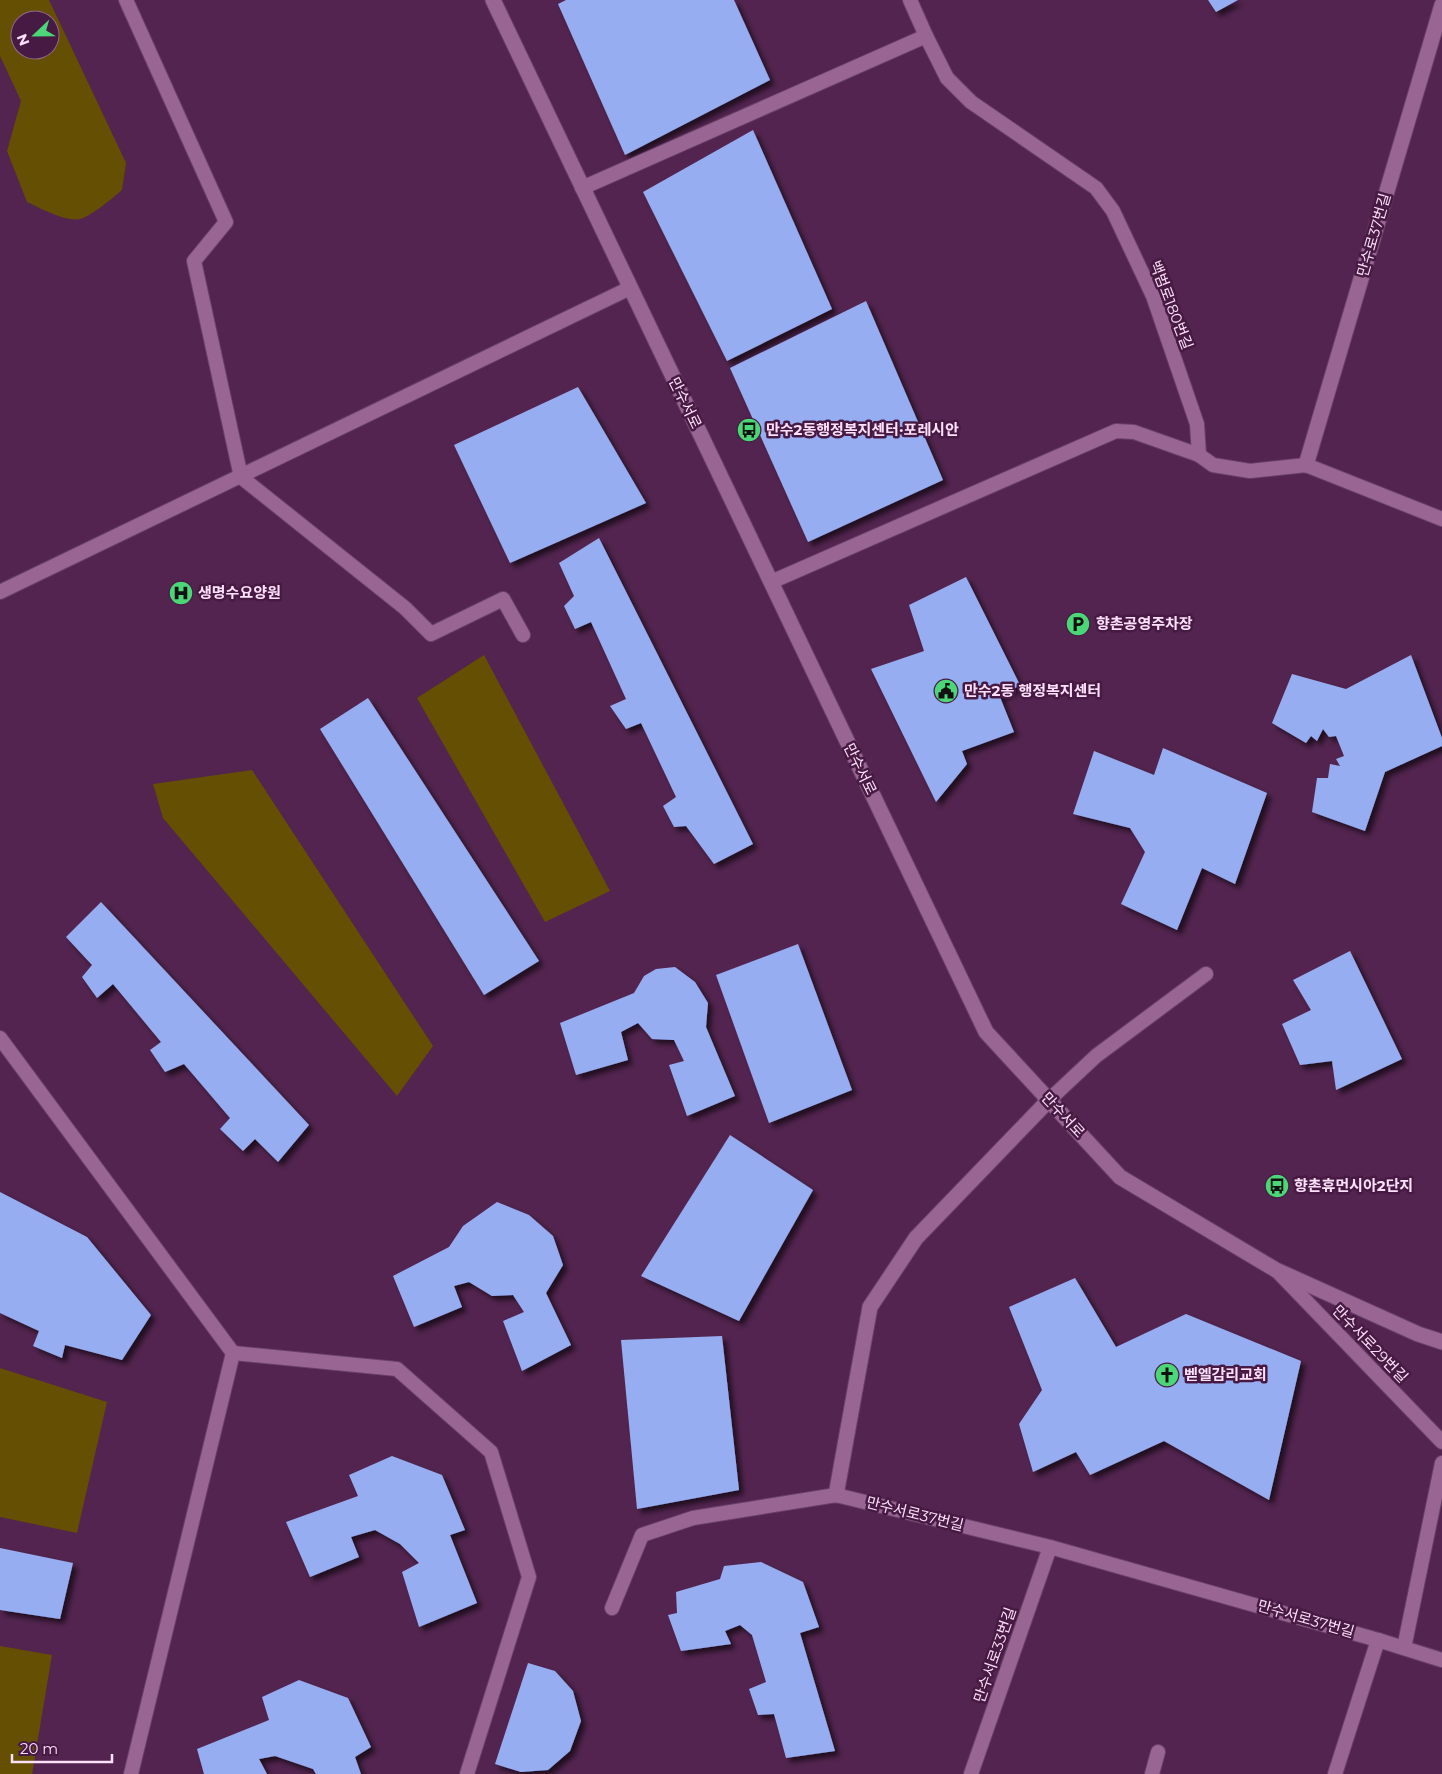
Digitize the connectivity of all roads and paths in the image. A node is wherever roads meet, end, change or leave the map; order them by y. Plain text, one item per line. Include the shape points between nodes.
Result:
1 (126, 0) edge
2 (493, 0) edge
3 (910, 0) edge
4 (1442, 9) edge
5 (926, 36) junction
6 (582, 188) junction
7 (630, 288) junction
8 (1199, 455) junction
9 (1306, 465) junction
10 (240, 477) junction
11 (1442, 519) edge
12 (771, 582) junction
13 (0, 592) edge
14 (523, 635) dead end
15 (1206, 974) dead end
16 (0, 1038) edge
17 (1049, 1100) junction
18 (1276, 1270) junction
19 (1442, 1342) edge
20 (233, 1353) junction
21 (1442, 1442) edge
22 (1442, 1464) edge
23 (836, 1495) junction
24 (1050, 1547) junction
25 (612, 1608) dead end
26 (1378, 1640) junction
27 (1404, 1648) junction
28 (1442, 1660) edge
29 (1158, 1752) dead end
30 (131, 1774) edge
31 (467, 1774) edge
32 (971, 1774) edge
33 (1152, 1774) edge
34 (1336, 1774) edge

1 - 10 lane via 226,222 194,261
2 - 6 street, 만수서로
3 - 5 lane, 백범로180번길
4 - 9 street, 만수로37번길
5 - 6 lane
5 - 8 lane, 백범로180번길 via 947,78 971,102 1096,188 1113,211 1152,296 1196,424
6 - 7 street, 만수서로
7 - 10 lane
7 - 12 street, 만수서로
8 - 9 lane via 1213,465 1250,471
8 - 12 lane via 1134,432 1116,431
9 - 11 lane
10 - 13 lane
10 - 14 lane via 405,608 431,634 503,599
12 - 17 street, 만수서로 via 986,1032
15 - 17 lane via 1096,1056
16 - 20 lane
17 - 18 street, 만수서로 via 1120,1176
17 - 23 street via 916,1238 870,1307
18 - 19 street, 만수서로
18 - 21 lane, 만수서로29번길
20 - 30 lane
20 - 31 lane via 398,1369 491,1452 529,1577
22 - 27 lane
23 - 24 lane, 만수서로37번길
23 - 25 lane via 693,1518 642,1535
24 - 26 lane, 만수서로37번길
24 - 32 lane, 만수서로33번길
26 - 27 lane, 만수서로37번길
26 - 34 lane
27 - 28 lane, 만수서로37번길
29 - 33 lane

